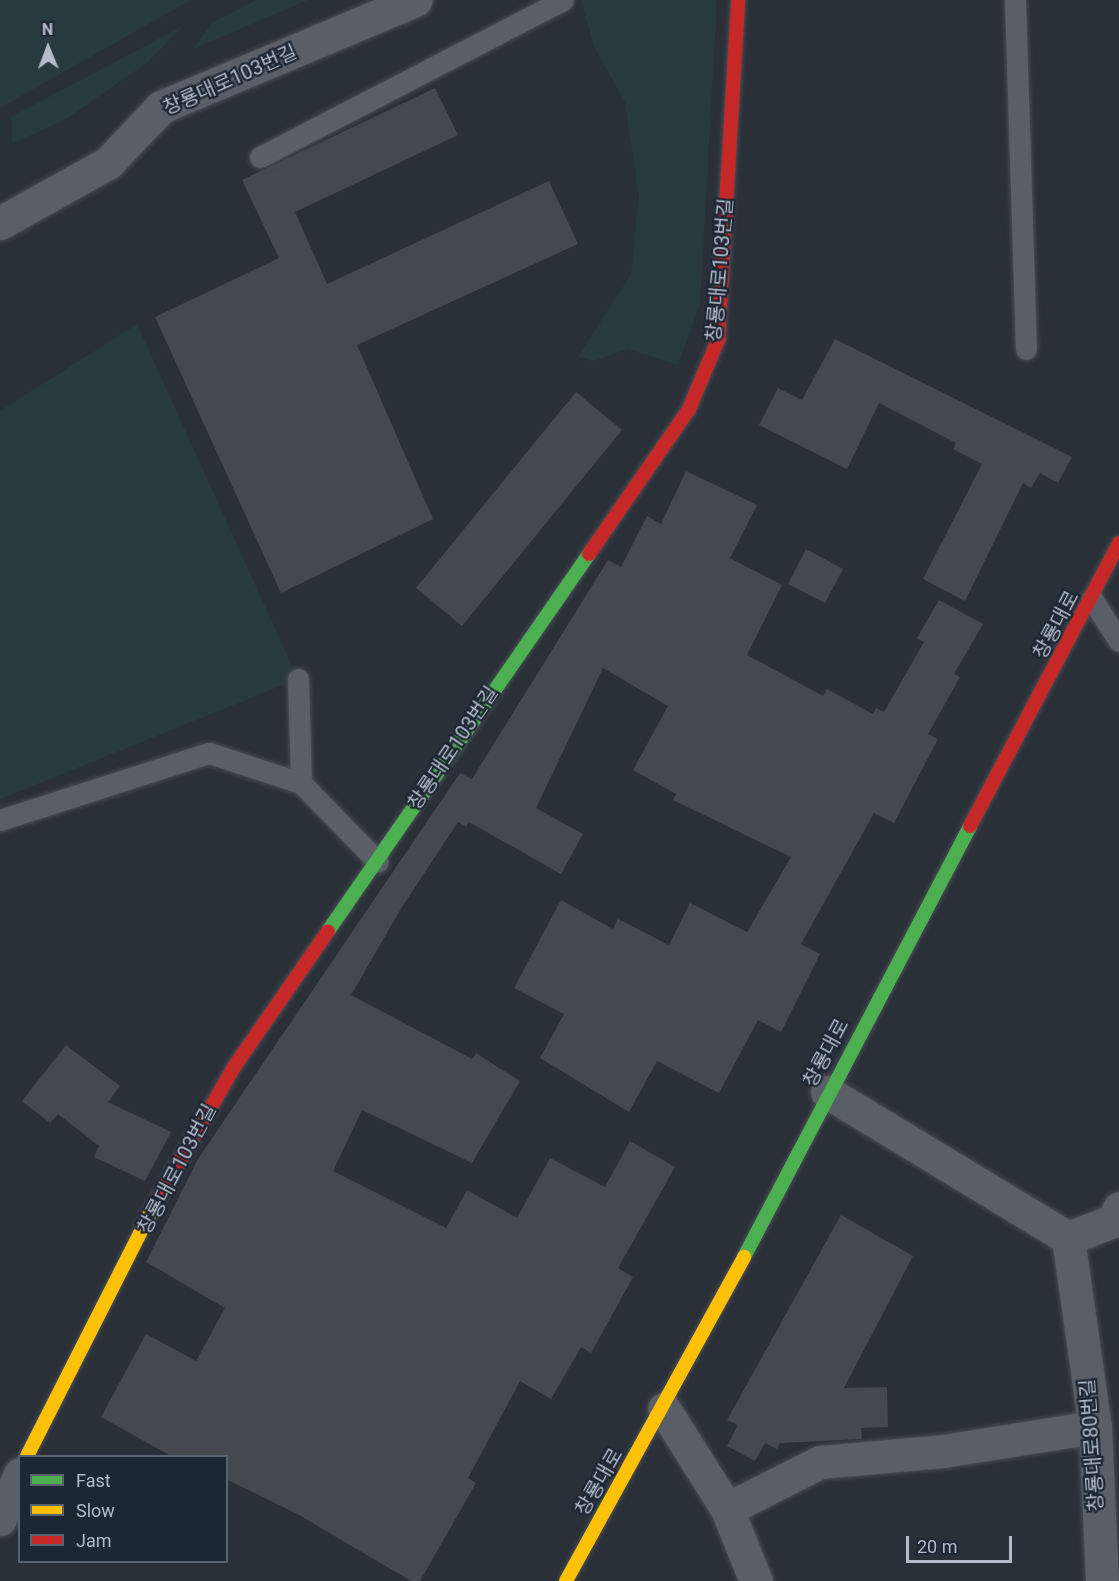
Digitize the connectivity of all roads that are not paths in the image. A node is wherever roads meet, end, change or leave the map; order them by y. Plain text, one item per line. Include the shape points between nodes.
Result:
1 (415, 0) edge
2 (563, 0) edge
3 (738, 0) edge
4 (1015, 0) edge
5 (260, 157) dead end
6 (0, 223) edge
7 (1026, 349) dead end
8 (1119, 543) edge
9 (1092, 599) junction
10 (1119, 641) edge
11 (298, 680) dead end
12 (301, 783) junction
13 (0, 820) edge
14 (378, 862) junction
15 (827, 1092) junction
16 (1119, 1208) edge
17 (1068, 1238) junction
18 (664, 1409) junction
19 (1095, 1427) junction
20 (28, 1455) edge
21 (18, 1478) edge
22 (727, 1509) junction
23 (0, 1519) edge
24 (566, 1581) edge
25 (756, 1581) edge
26 (1102, 1581) edge

1 - 6 street, 창룡대로103번길 via 160,107 108,163
2 - 5 lane
3 - 14 street, 창룡대로103번길 via 718,340 689,409 567,579
4 - 7 lane
8 - 9 street, 창룡대로
9 - 10 lane
9 - 15 street, 창룡대로
11 - 12 lane
12 - 13 lane via 209,753
12 - 14 lane
14 - 20 street, 창룡대로103번길 via 182,1150
15 - 17 street
15 - 18 street, 창룡대로
16 - 17 street via 1113,1221
17 - 19 street, 창룡대로80번길
18 - 22 street
18 - 24 street, 창룡대로
19 - 22 street via 943,1451 820,1462
19 - 26 street, 창룡대로80번길
21 - 23 street
22 - 25 street

